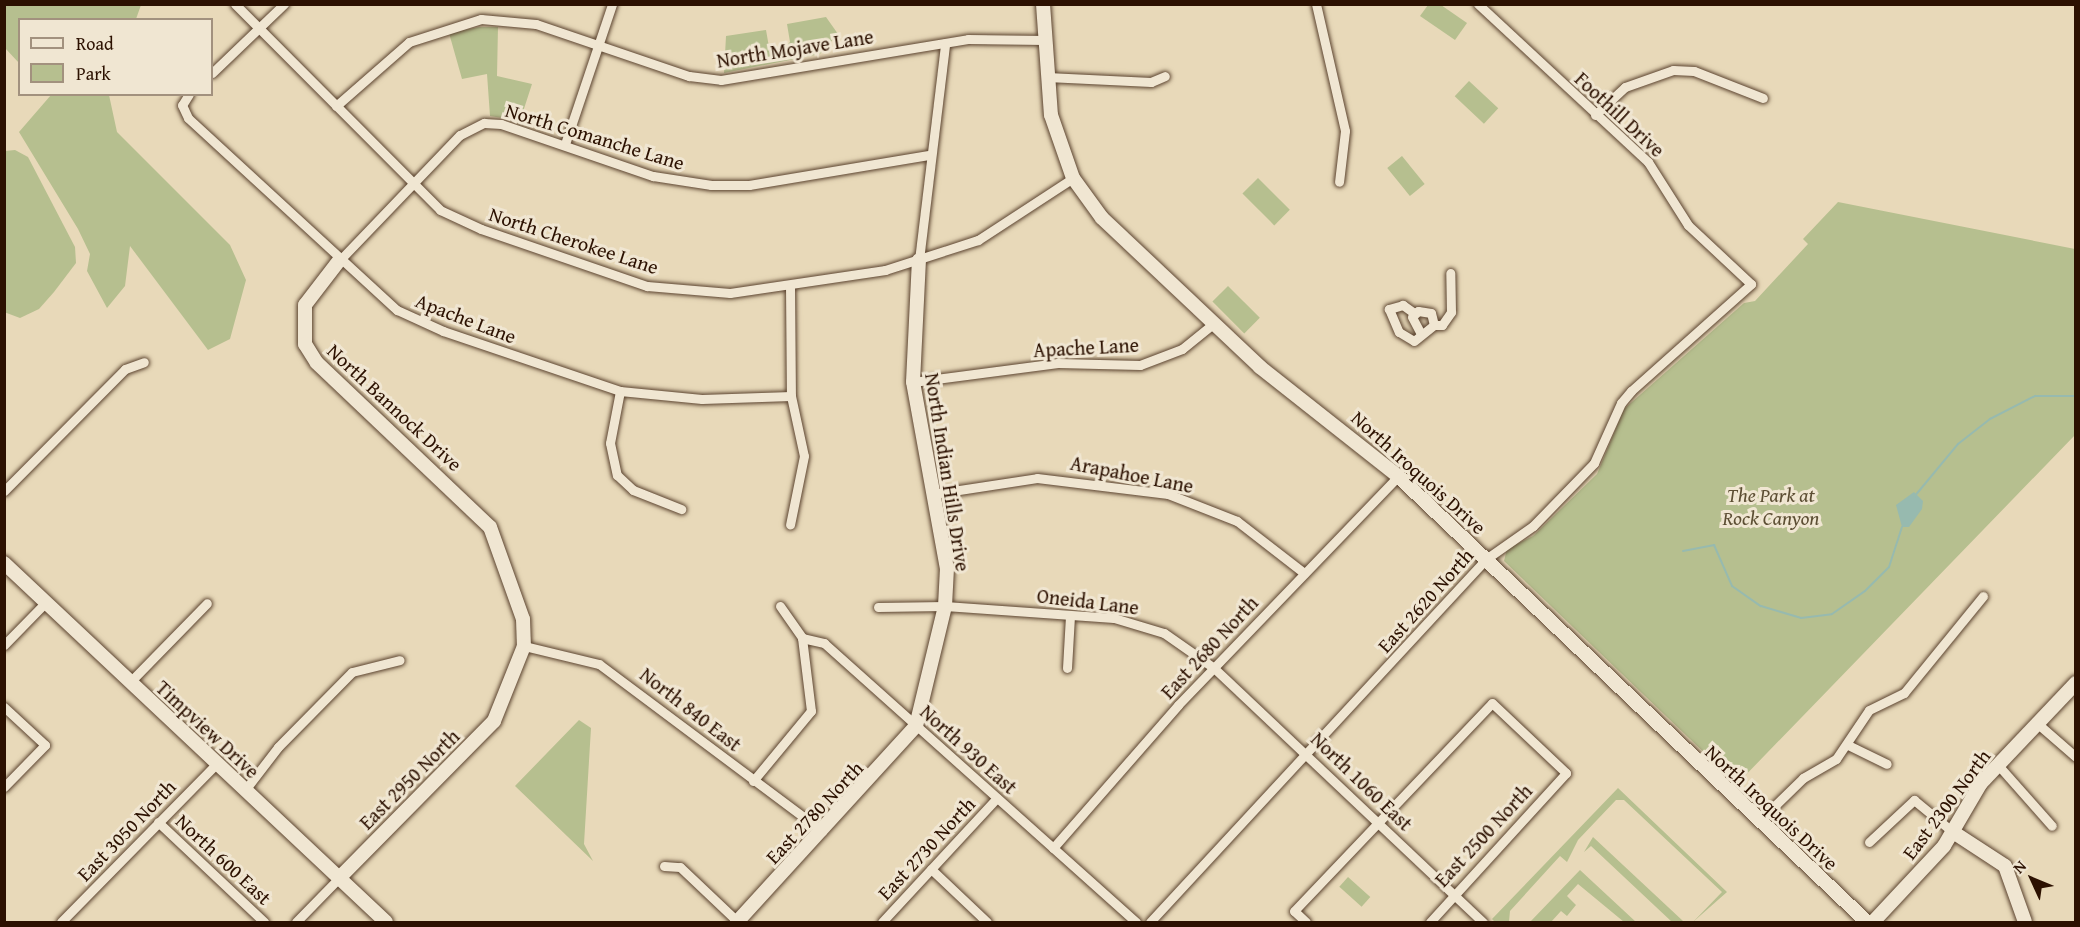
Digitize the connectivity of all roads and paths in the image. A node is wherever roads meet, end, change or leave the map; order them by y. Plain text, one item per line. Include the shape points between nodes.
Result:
1 (235, 4) edge
2 (284, 4) edge
3 (612, 4) edge
4 (1043, 4) edge
5 (1316, 4) edge
6 (1478, 4) edge
7 (256, 28) junction
8 (1045, 40) junction
9 (945, 44) junction
10 (598, 45) junction
11 (213, 72) edge
12 (1165, 76) dead end
13 (1047, 77) junction
14 (188, 96) edge
15 (1763, 98) dead end
16 (336, 106) junction
17 (1595, 115) junction
18 (565, 144) junction
19 (929, 155) junction
20 (1073, 178) junction
21 (1339, 182) dead end
22 (415, 184) junction
23 (919, 260) junction
24 (338, 262) junction
25 (1450, 273) dead end
26 (1751, 284) joint
27 (790, 286) junction
28 (1414, 313) junction
29 (1214, 323) junction
30 (1434, 325) junction
31 (1421, 333) junction
32 (144, 362) dead end
33 (913, 382) junction
34 (620, 391) junction
35 (791, 396) junction
36 (1398, 476) junction
37 (4, 491) edge
38 (933, 494) junction
39 (681, 509) dead end
40 (790, 525) dead end
41 (1486, 560) junction
42 (4, 563) edge
43 (1304, 573) junction
44 (1983, 596) dead end
45 (46, 602) junction
46 (207, 603) dead end
47 (780, 606) dead end
48 (945, 606) junction
49 (878, 607) dead end
50 (1070, 616) junction
51 (802, 638) junction
52 (4, 645) edge
53 (524, 646) junction
54 (400, 660) dead end
55 (1067, 668) dead end
56 (1214, 668) junction
57 (130, 682) junction
58 (2076, 683) edge
59 (4, 707) edge
60 (2038, 724) junction
61 (916, 726) junction
62 (1848, 745) junction
63 (1309, 754) junction
64 (2076, 757) edge
65 (217, 763) junction
66 (1887, 764) dead end
67 (1998, 765) junction
68 (753, 781) junction
69 (4, 787) edge
70 (245, 790) junction
71 (997, 798) junction
72 (1759, 820) junction
73 (158, 822) junction
74 (1379, 822) junction
75 (2052, 826) dead end
76 (822, 831) junction
77 (1953, 832) junction
78 (1869, 842) dead end
79 (1053, 848) junction
80 (664, 866) dead end
81 (931, 869) junction
82 (339, 878) junction
83 (1452, 893) junction
84 (61, 922) edge
85 (264, 922) edge
86 (296, 922) edge
87 (386, 922) edge
88 (738, 922) edge
89 (882, 922) edge
90 (987, 922) edge
91 (1136, 922) edge
92 (1150, 922) edge
93 (1306, 922) edge
94 (1430, 922) edge
95 (1483, 922) edge
96 (1867, 922) edge
97 (1873, 922) edge
98 (2025, 922) edge

1 - 7 street, North Cherokee Lane
2 - 7 street
3 - 10 street
4 - 8 street, North Iroquois Drive
5 - 21 street via 1345,131
6 - 17 street, Foothill Drive
7 - 11 street
7 - 16 street, North Cherokee Lane
8 - 9 street, North Mojave Lane
8 - 13 street, North Iroquois Drive
9 - 10 street, North Mojave Lane via 721,80 689,76
9 - 19 street, North Indian Hills Drive
10 - 16 street, North Mojave Lane via 519,20 451,24 399,49
10 - 18 street
12 - 13 street via 1151,82
13 - 20 street, North Iroquois Drive via 1051,115
14 - 24 street, Apache Lane via 182,105 188,118
15 - 17 street via 1694,71 1673,70 1624,87
16 - 22 street, North Cherokee Lane
17 - 26 street, Foothill Drive via 1648,162 1689,225
18 - 19 street, North Comanche Lane via 653,176 711,185 749,185
18 - 22 street, North Comanche Lane via 484,123 460,135
19 - 23 street, North Indian Hills Drive
20 - 23 street, North Cherokee Lane via 978,240
20 - 29 street, North Iroquois Drive via 1102,218
22 - 24 street, North Bannock Drive
22 - 27 street, North Cherokee Lane via 440,210 459,219 621,279 703,293
23 - 27 street, North Cherokee Lane
23 - 33 street, North Indian Hills Drive
24 - 34 street, Apache Lane via 379,298 418,320
24 - 53 street, North Bannock Drive via 305,305 305,344 317,363 490,527 522,619
25 - 30 street via 1451,312 1442,325
26 - 41 street, East 2620 North via 1631,391 1621,402 1594,463 1533,526
27 - 35 street
28 - 30 street via 1431,313
28 - 31 street via 1411,321
28 - 31 street via 1403,305 1389,309 1403,336 1414,341
29 - 33 street, Apache Lane via 1182,349 1140,365 1058,363
29 - 36 street, North Iroquois Drive
30 - 31 street
32 - 37 street via 125,369
33 - 38 street, North Indian Hills Drive
34 - 35 street, Apache Lane via 702,399
34 - 39 street via 610,443 617,475 633,490
35 - 40 street via 804,456
36 - 41 street, North Iroquois Drive
36 - 43 street, East 2680 North
38 - 43 street, Arapahoe Lane via 1037,478 1156,492 1237,521
38 - 48 street, North Indian Hills Drive via 946,556
41 - 63 street, East 2620 North
41 - 72 street, North Iroquois Drive
42 - 45 street, Timpview Drive
43 - 56 street, East 2680 North
44 - 62 street via 1904,693 1869,710 1856,724
45 - 52 street
45 - 57 street, Timpview Drive
46 - 57 street
47 - 51 street
48 - 49 street, Oneida Lane
48 - 50 street, Oneida Lane
48 - 61 street, North Indian Hills Drive
50 - 55 street
50 - 56 street, Oneida Lane via 1145,626
51 - 61 street, North 930 East via 824,643
51 - 68 street via 811,711 802,729
53 - 68 street, North 840 East via 599,664
53 - 82 street, East 2950 North via 516,678 494,721
54 - 70 street via 351,672 278,747
56 - 63 street, North 1060 East
56 - 79 street, East 2680 North
57 - 65 street, Timpview Drive
58 - 60 street, East 2300 North
59 - 69 street via 45,745
60 - 64 street
60 - 67 street, East 2300 North
61 - 71 street, North 930 East
61 - 76 street, East 2780 North
62 - 66 street
62 - 72 street via 1789,789
63 - 74 street, North 1060 East
63 - 92 street, East 2620 North
65 - 70 street, Timpview Drive
65 - 73 street, East 3050 North
67 - 75 street
67 - 77 street, East 2300 North
68 - 76 street, North 840 East
70 - 82 street, Timpview Drive
71 - 79 street, North 930 East
71 - 81 street, East 2730 North
72 - 96 street, North Iroquois Drive
73 - 84 street, East 3050 North
73 - 85 street, North 600 East
74 - 83 street, North 1060 East
74 - 83 street, East 2500 North via 1492,703 1566,773
74 - 93 street via 1294,911
76 - 88 street, East 2780 North
77 - 78 street via 1914,800
77 - 97 street, East 2300 North
77 - 98 street via 2005,866
79 - 91 street, North 930 East
80 - 88 street via 680,867
81 - 89 street, East 2730 North
81 - 90 street
82 - 86 street, East 2950 North
82 - 87 street, Timpview Drive
83 - 94 street, East 2500 North
83 - 95 street, North 1060 East

